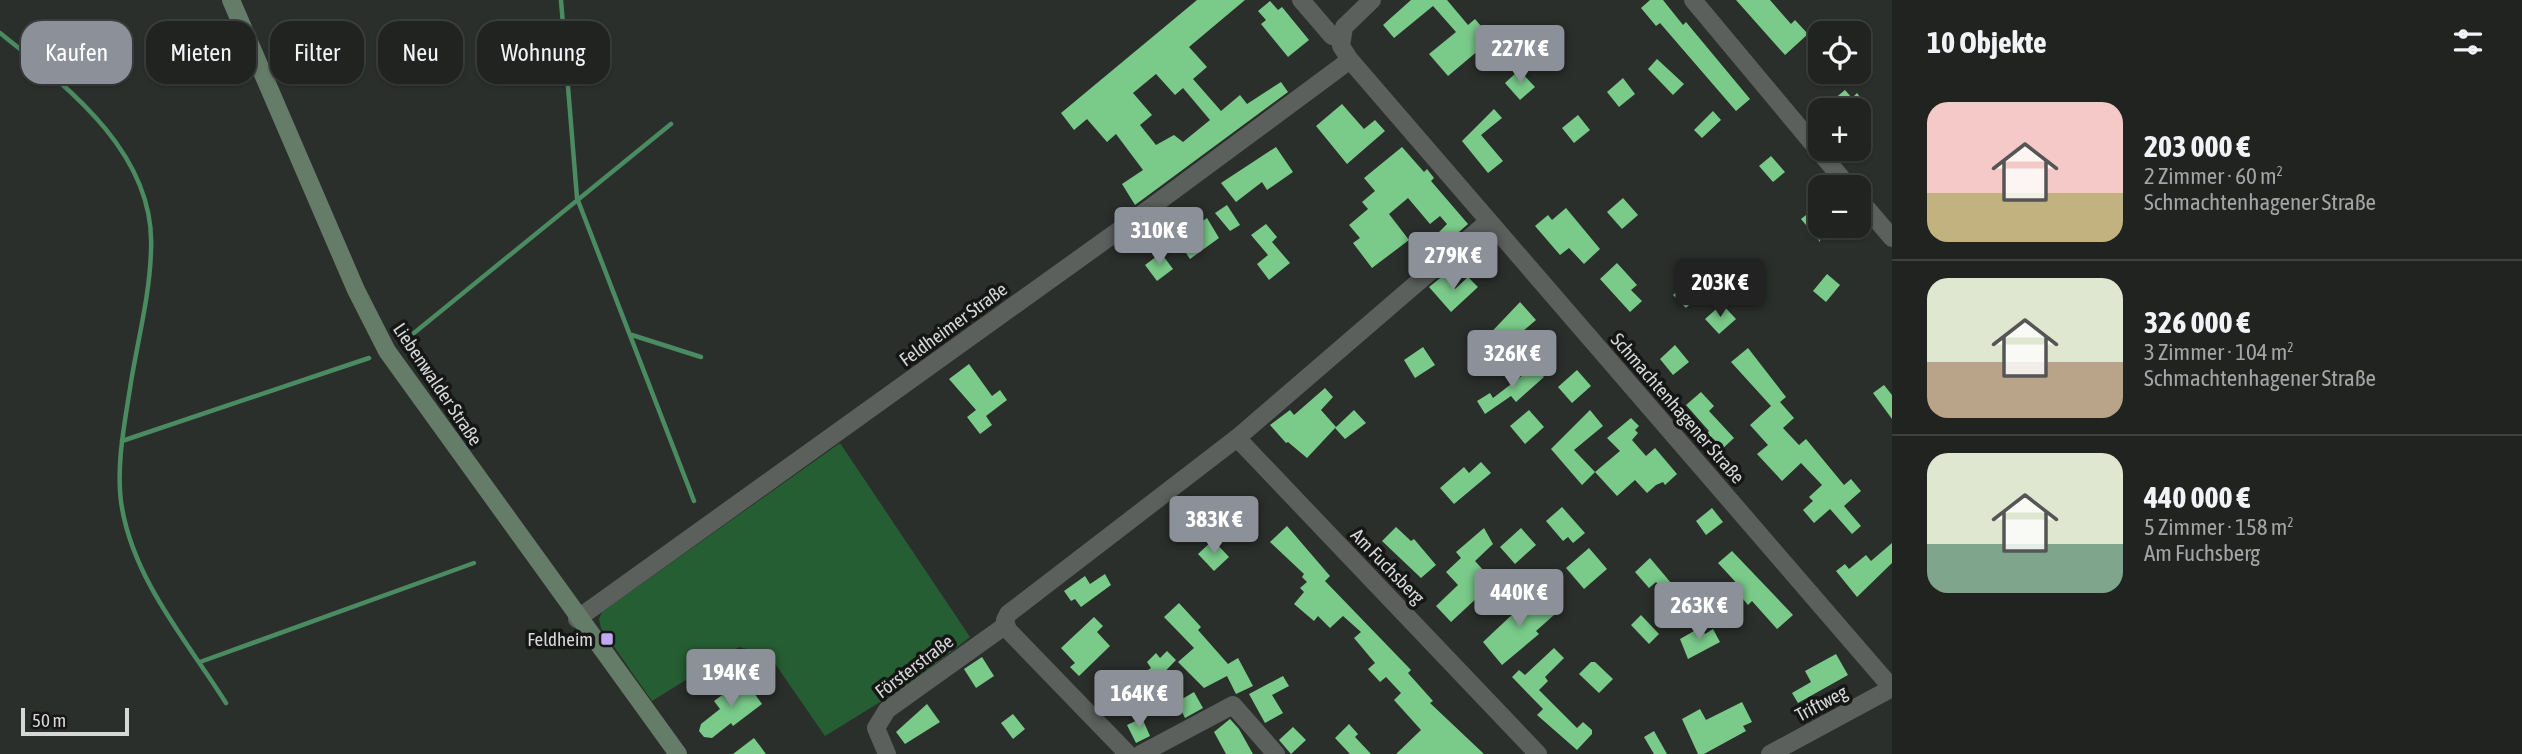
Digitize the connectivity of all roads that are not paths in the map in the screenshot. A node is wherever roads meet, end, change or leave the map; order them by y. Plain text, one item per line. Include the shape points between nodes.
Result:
1 (231, 0) edge
2 (1301, 0) edge
3 (1373, 0) edge
4 (1693, 0) edge
5 (1340, 38) junction
6 (1350, 60) junction
7 (1839, 175) edge
8 (1871, 213) edge
9 (1489, 221) junction
10 (1892, 238) edge
11 (1237, 438) junction
12 (578, 618) junction
13 (1007, 628) junction
14 (1892, 688) edge
15 (678, 754) edge
16 (887, 754) edge
17 (1128, 754) edge
18 (1141, 754) edge
19 (1276, 754) edge
20 (1538, 754) edge
21 (1770, 754) edge

1 - 12 main road, Liebenwalder Straße via 356,290 387,351
2 - 5 street via 1332,36
3 - 5 street via 1344,27
4 - 7 street
5 - 6 street, Schmachtenhagener Straße
6 - 9 street, Schmachtenhagener Straße
6 - 12 street, Feldheimer Straße
8 - 10 street
9 - 11 street
9 - 14 street, Schmachtenhagener Straße
11 - 13 street via 1013,609 1004,620
11 - 20 street, Am Fuchsberg
12 - 15 main road, Liebenwalder Straße
13 - 16 street, Försterstraße via 887,710 876,728
13 - 17 street
14 - 21 street, Triftweg
18 - 19 street via 1233,705

